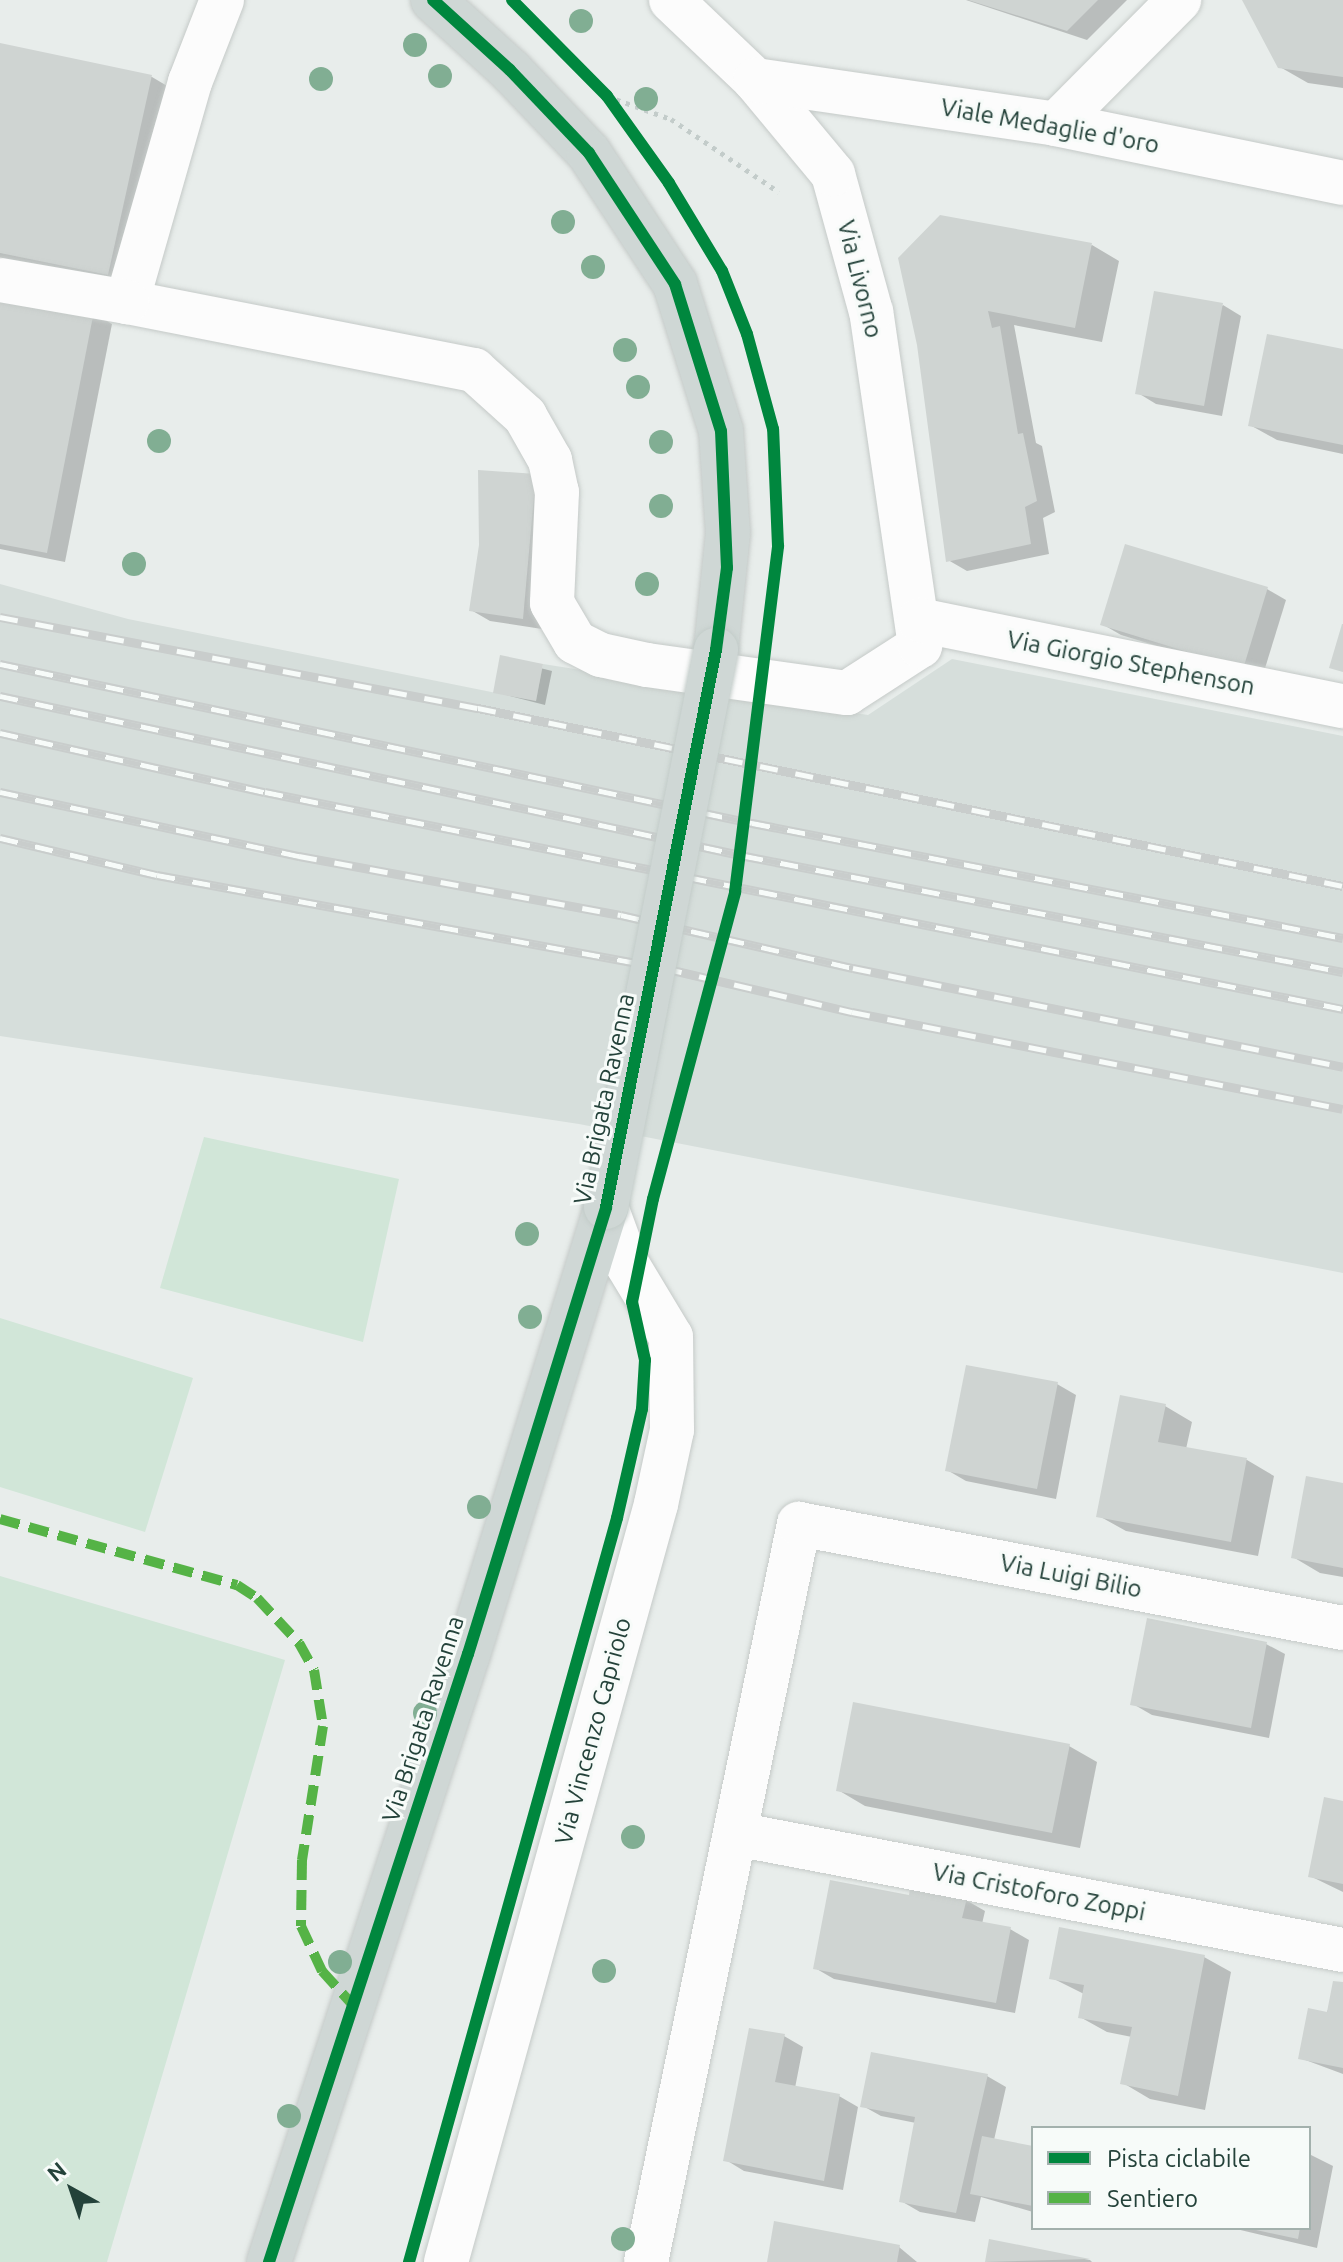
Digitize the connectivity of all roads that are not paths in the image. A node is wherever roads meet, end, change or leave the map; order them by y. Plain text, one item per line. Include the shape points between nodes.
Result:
1 (222, 0) edge
2 (433, 0) edge
3 (671, 0) edge
4 (1179, 0) edge
5 (755, 80) junction
6 (1056, 124) junction
7 (1343, 183) edge
8 (0, 280) edge
9 (127, 302) junction
10 (919, 620) junction
11 (1343, 706) edge
12 (606, 1207) junction
13 (1343, 1628) edge
14 (736, 1834) junction
15 (1343, 1950) edge
16 (269, 2262) edge
17 (446, 2262) edge
18 (646, 2262) edge

1 - 9 street via 190,82
2 - 12 main road, Via Brigata Ravenna, bridge via 589,153 675,284 721,431 728,545 716,650
3 - 5 street, Via Livorno
4 - 6 street
5 - 6 street, Viale Medaglie d'oro
5 - 10 street, Via Livorno via 833,174 871,312
6 - 7 street, Viale Medaglie d'oro
8 - 9 street
9 - 10 street via 463,365 482,375 525,416 544,445 557,492 552,603 571,638 592,652 843,693 916,651
10 - 11 street, Via Giorgio Stephenson
12 - 16 main road, Via Brigata Ravenna via 468,1654
12 - 17 street, Via Vincenzo Capriolo via 627,1264 671,1337 672,1430
13 - 14 street, Via Luigi Bilio via 799,1524
14 - 15 street, Via Cristoforo Zoppi
14 - 18 street

